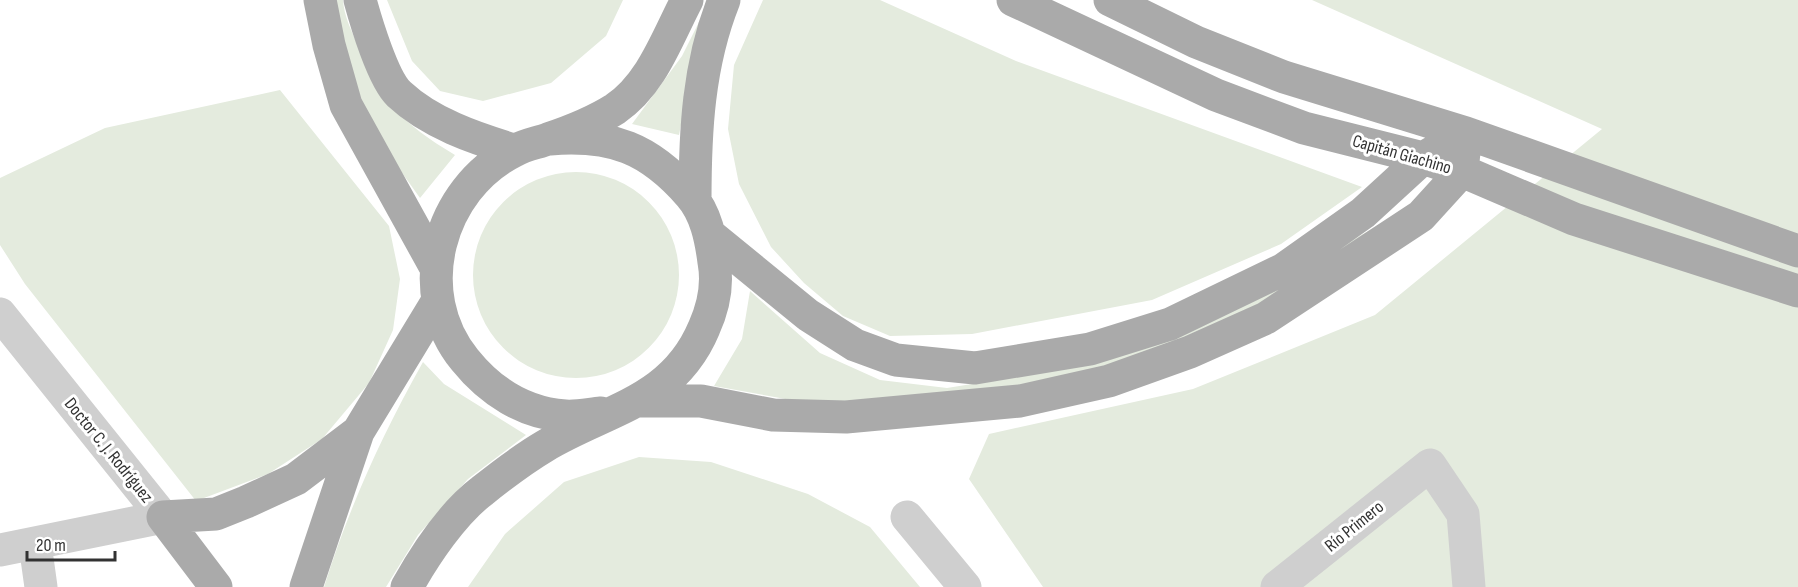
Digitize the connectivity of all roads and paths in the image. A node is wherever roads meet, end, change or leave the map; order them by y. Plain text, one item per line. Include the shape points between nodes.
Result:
1 (320, 0) edge
2 (360, 0) edge
3 (687, 0) edge
4 (1013, 0) edge
5 (1110, 0) edge
6 (724, 2) edge
7 (1466, 133) junction
8 (550, 139) junction
9 (514, 150) junction
10 (1423, 159) junction
11 (1462, 171) junction
12 (695, 201) junction
13 (710, 235) junction
14 (1798, 251) edge
15 (435, 266) junction
16 (1798, 291) edge
17 (437, 302) junction
18 (0, 314) edge
19 (625, 406) junction
20 (358, 432) junction
21 (162, 517) junction
22 (906, 517) dead end
23 (35, 544) junction
24 (0, 550) edge
25 (41, 587) edge
26 (216, 587) edge
27 (306, 587) edge
28 (407, 587) edge
29 (965, 587) edge
30 (1278, 587) edge
31 (1469, 587) edge

1 - 15 main road via 328,45 346,105
2 - 9 main road via 369,36 397,93 468,136
3 - 8 main road via 650,75 615,109
4 - 10 main road, Capitán Giachino via 1216,95 1304,128
5 - 7 main road via 1196,42 1284,77
6 - 12 main road via 703,71 695,127
7 - 10 main road
7 - 11 main road
7 - 14 main road
8 - 9 main road
8 - 12 main road via 614,141 644,154 670,172
9 - 15 main road via 484,170 460,198 443,230
10 - 11 main road, Capitán Giachino
10 - 13 main road via 1363,213 1284,269 1170,324 1090,349 975,368 896,360 855,345 808,315
11 - 16 main road, Capitán Giachino via 1574,219
11 - 19 main road via 1421,216 1266,318 1190,352 1109,381 1020,400 846,417 773,415 701,401
12 - 13 main road
13 - 19 main road via 716,273 711,312 696,348 671,379
15 - 17 main road
17 - 19 main road via 453,345 482,381 521,406 566,416
17 - 20 main road
18 - 21 street, Doctor C. J. Rodríguez
19 - 28 main road via 544,447 480,492 426,553
20 - 21 main road via 296,479 246,502 216,514
20 - 27 main road
21 - 23 street
21 - 26 main road, Doctor C. J. Rodríguez
22 - 29 street
23 - 24 street
23 - 25 street
30 - 31 street, Río Primero via 1430,465 1463,514

